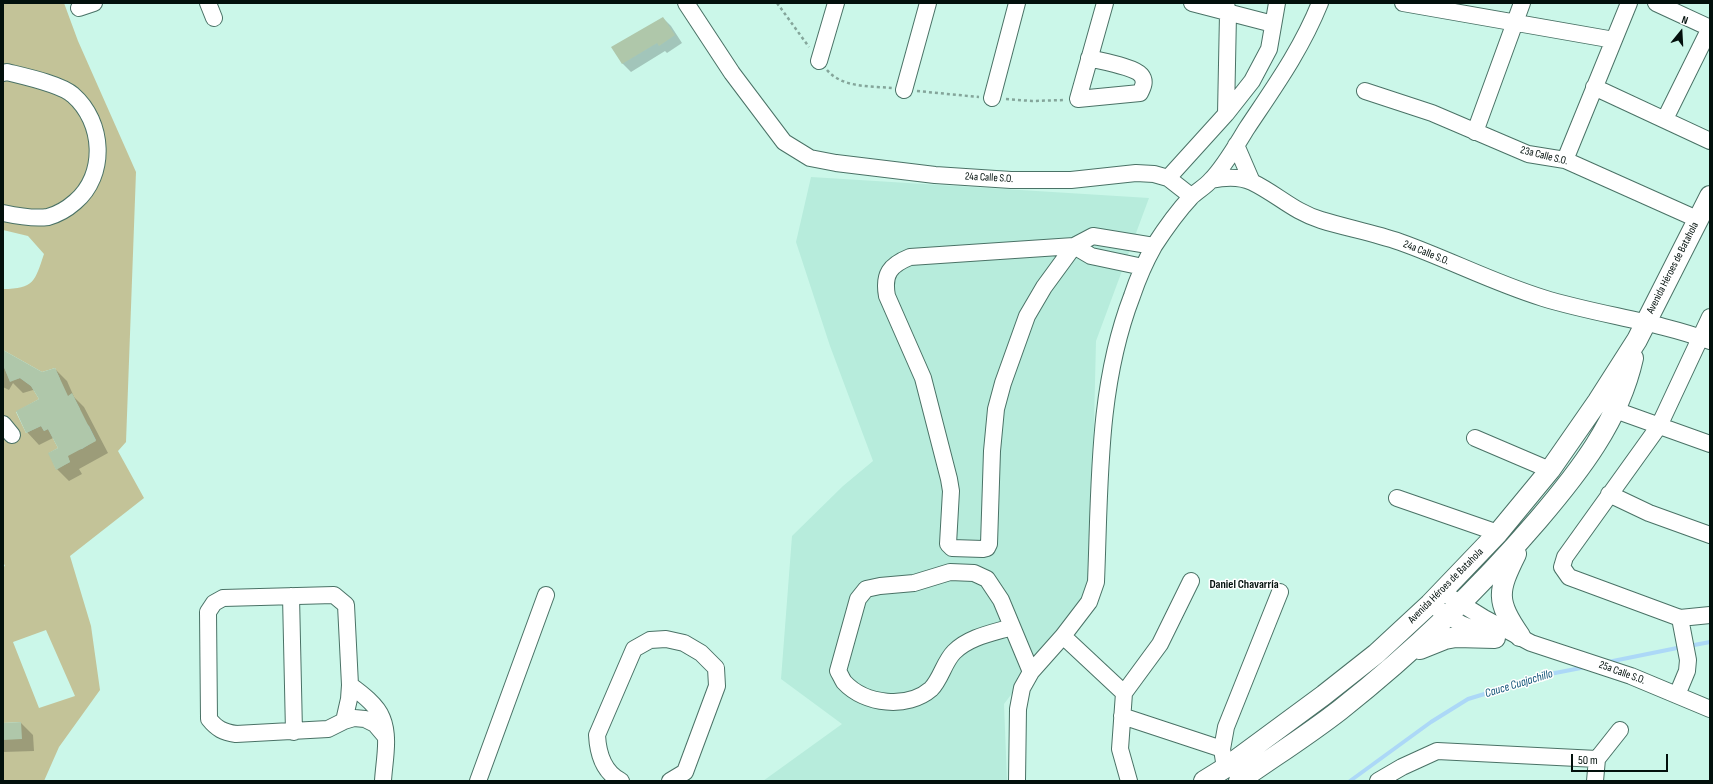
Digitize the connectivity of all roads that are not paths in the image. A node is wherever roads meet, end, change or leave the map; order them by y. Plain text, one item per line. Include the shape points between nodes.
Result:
1 (208, 3) edge
2 (686, 3) edge
3 (836, 3) edge
4 (928, 3) edge
5 (1017, 3) edge
6 (1105, 3) edge
7 (1192, 3) edge
8 (1277, 3) edge
9 (1320, 3) edge
10 (1403, 3) edge
11 (1522, 3) edge
12 (1629, 3) edge
13 (1656, 3) edge
14 (1421, 4) edge
15 (1227, 8) edge
16 (214, 18) dead end
17 (1514, 22) junction
18 (1273, 24) junction
19 (1710, 28) edge
20 (1614, 40) junction
21 (1089, 58) dead end
22 (819, 61) dead end
23 (3, 73) edge
24 (1594, 87) junction
25 (904, 90) dead end
26 (1365, 91) dead end
27 (992, 98) dead end
28 (1226, 114) junction
29 (1665, 119) junction
30 (1475, 132) junction
31 (1710, 141) edge
32 (1236, 145) junction
33 (1565, 160) junction
34 (1168, 178) junction
35 (1211, 180) junction
36 (1252, 182) junction
37 (1191, 196) junction
38 (1705, 208) edge
39 (3, 213) edge
40 (1074, 246) junction
41 (1154, 246) junction
42 (1143, 267) junction
43 (1710, 317) edge
44 (1641, 332) junction
45 (1705, 340) edge
46 (1616, 410) junction
47 (1659, 426) junction
48 (1475, 438) dead end
49 (1710, 444) edge
50 (1550, 470) junction
51 (1609, 494) junction
52 (1397, 498) dead end
53 (1498, 533) junction
54 (1526, 534) junction
55 (1710, 535) edge
56 (1191, 580) dead end
57 (1280, 592) dead end
58 (546, 595) dead end
59 (291, 596) junction
60 (1436, 598) junction
61 (1454, 610) junction
62 (1709, 612) edge
63 (1680, 618) junction
64 (1012, 627) junction
65 (1063, 636) junction
66 (1495, 638) junction
67 (1526, 640) junction
68 (1407, 655) junction
69 (1031, 672) junction
70 (350, 685) junction
71 (1124, 693) junction
72 (1678, 695) junction
73 (1710, 710) edge
74 (1122, 716) junction
75 (344, 721) junction
76 (1620, 730) dead end
77 (294, 732) junction
78 (386, 737) junction
79 (1596, 759) junction
80 (1229, 766) edge
81 (383, 781) edge
82 (478, 781) edge
83 (621, 781) edge
84 (670, 781) edge
85 (1017, 781) edge
86 (1129, 781) edge
87 (1204, 781) edge
88 (1378, 781) edge
89 (1595, 781) edge

1 - 16 street
2 - 34 street, 24a Calle S.O. via 732,73 784,142 810,158 936,175 1011,180 1071,180 1136,173
3 - 22 street
4 - 25 street
5 - 27 street
6 - 21 street
7 - 15 street
8 - 18 street
9 - 32 street via 1295,56
10 - 14 street
11 - 17 street
12 - 20 street
13 - 19 street
14 - 17 street
15 - 18 street
15 - 28 street
17 - 20 street
17 - 30 street
18 - 28 street via 1269,49 1252,81
19 - 29 street
20 - 24 street
23 - 39 street via 45,82 72,94 84,108 96,130 98,154 94,177 86,192 64,211 48,217
24 - 29 street
24 - 33 street
26 - 30 street, 23a Calle S.O. via 1432,113
28 - 34 street
29 - 31 street
30 - 33 street, 23a Calle S.O. via 1528,154
32 - 35 street
32 - 36 street
33 - 38 street, 23a Calle S.O.
34 - 37 street
35 - 36 street, 24a Calle S.O. via 1225,177
35 - 37 street
36 - 44 street, 24a Calle S.O. via 1310,217 1398,242 1479,276 1543,298 1609,316
37 - 41 street
38 - 44 main road, Avenida Héroes de Batahola
40 - 40 street via 910,257 897,262 886,277 887,296 924,378 944,457 951,491 948,544 952,548 983,549 989,544 992,451 996,409 1003,383 1027,316 1044,287
40 - 41 street via 1093,236
40 - 42 street via 1091,256
41 - 42 street
42 - 65 street via 1118,337 1108,382 1102,430 1096,582 1089,602
43 - 45 street
44 - 45 street, 24a Calle S.O.
44 - 46 main road, Avenida Héroes de Batahola
44 - 50 main road, Avenida Héroes de Batahola via 1598,401
45 - 47 street
46 - 47 street
46 - 54 main road, Avenida Héroes de Batahola via 1594,448 1569,483
47 - 49 street
47 - 51 street
48 - 50 street
50 - 53 main road, Avenida Héroes de Batahola
51 - 55 street via 1649,513
51 - 63 street via 1566,557 1562,567 1569,577
52 - 53 street
53 - 60 main road, Avenida Héroes de Batahola
54 - 61 main road, Avenida Héroes de Batahola
54 - 67 main road via 1504,578 1502,604 1506,616
56 - 71 street via 1160,644
57 - 80 street via 1226,726
58 - 82 street
59 - 70 street via 334,595 346,606
59 - 77 street
59 - 77 street via 223,598 211,607 208,612 209,718 216,727 236,734
60 - 61 street, 25a Calle S.O.
60 - 80 main road, Avenida Héroes de Batahola via 1376,654
61 - 66 street, 25a Calle S.O. via 1476,631
61 - 67 street, 25a Calle S.O.
61 - 68 main road, Avenida Héroes de Batahola
62 - 63 street
63 - 72 street via 1688,660 1687,671
64 - 64 street via 1001,600 987,579 974,573 950,572 914,583 866,589 858,599 838,671 844,682 875,701 893,702 917,698 932,688 953,653 974,639
64 - 69 street
65 - 69 street
65 - 71 street
66 - 67 street, 25a Calle S.O.
66 - 68 main road via 1445,639
67 - 72 street, 25a Calle S.O.
68 - 80 main road, Avenida Héroes de Batahola via 1339,711
69 - 85 street via 1022,688 1018,709
70 - 75 street
70 - 78 street via 366,696 382,718
71 - 74 street
72 - 73 street, 25a Calle S.O.
74 - 80 street
74 - 86 street via 1120,749
75 - 77 street via 328,729
75 - 78 street via 354,718 365,719 375,724
76 - 79 street
78 - 81 street
79 - 88 street via 1437,750
79 - 89 street
80 - 87 main road, Avenida Héroes de Batahola
83 - 84 street via 604,767 598,749 597,735 634,650 650,640 666,639 684,643 701,653 716,668 717,686 685,772

